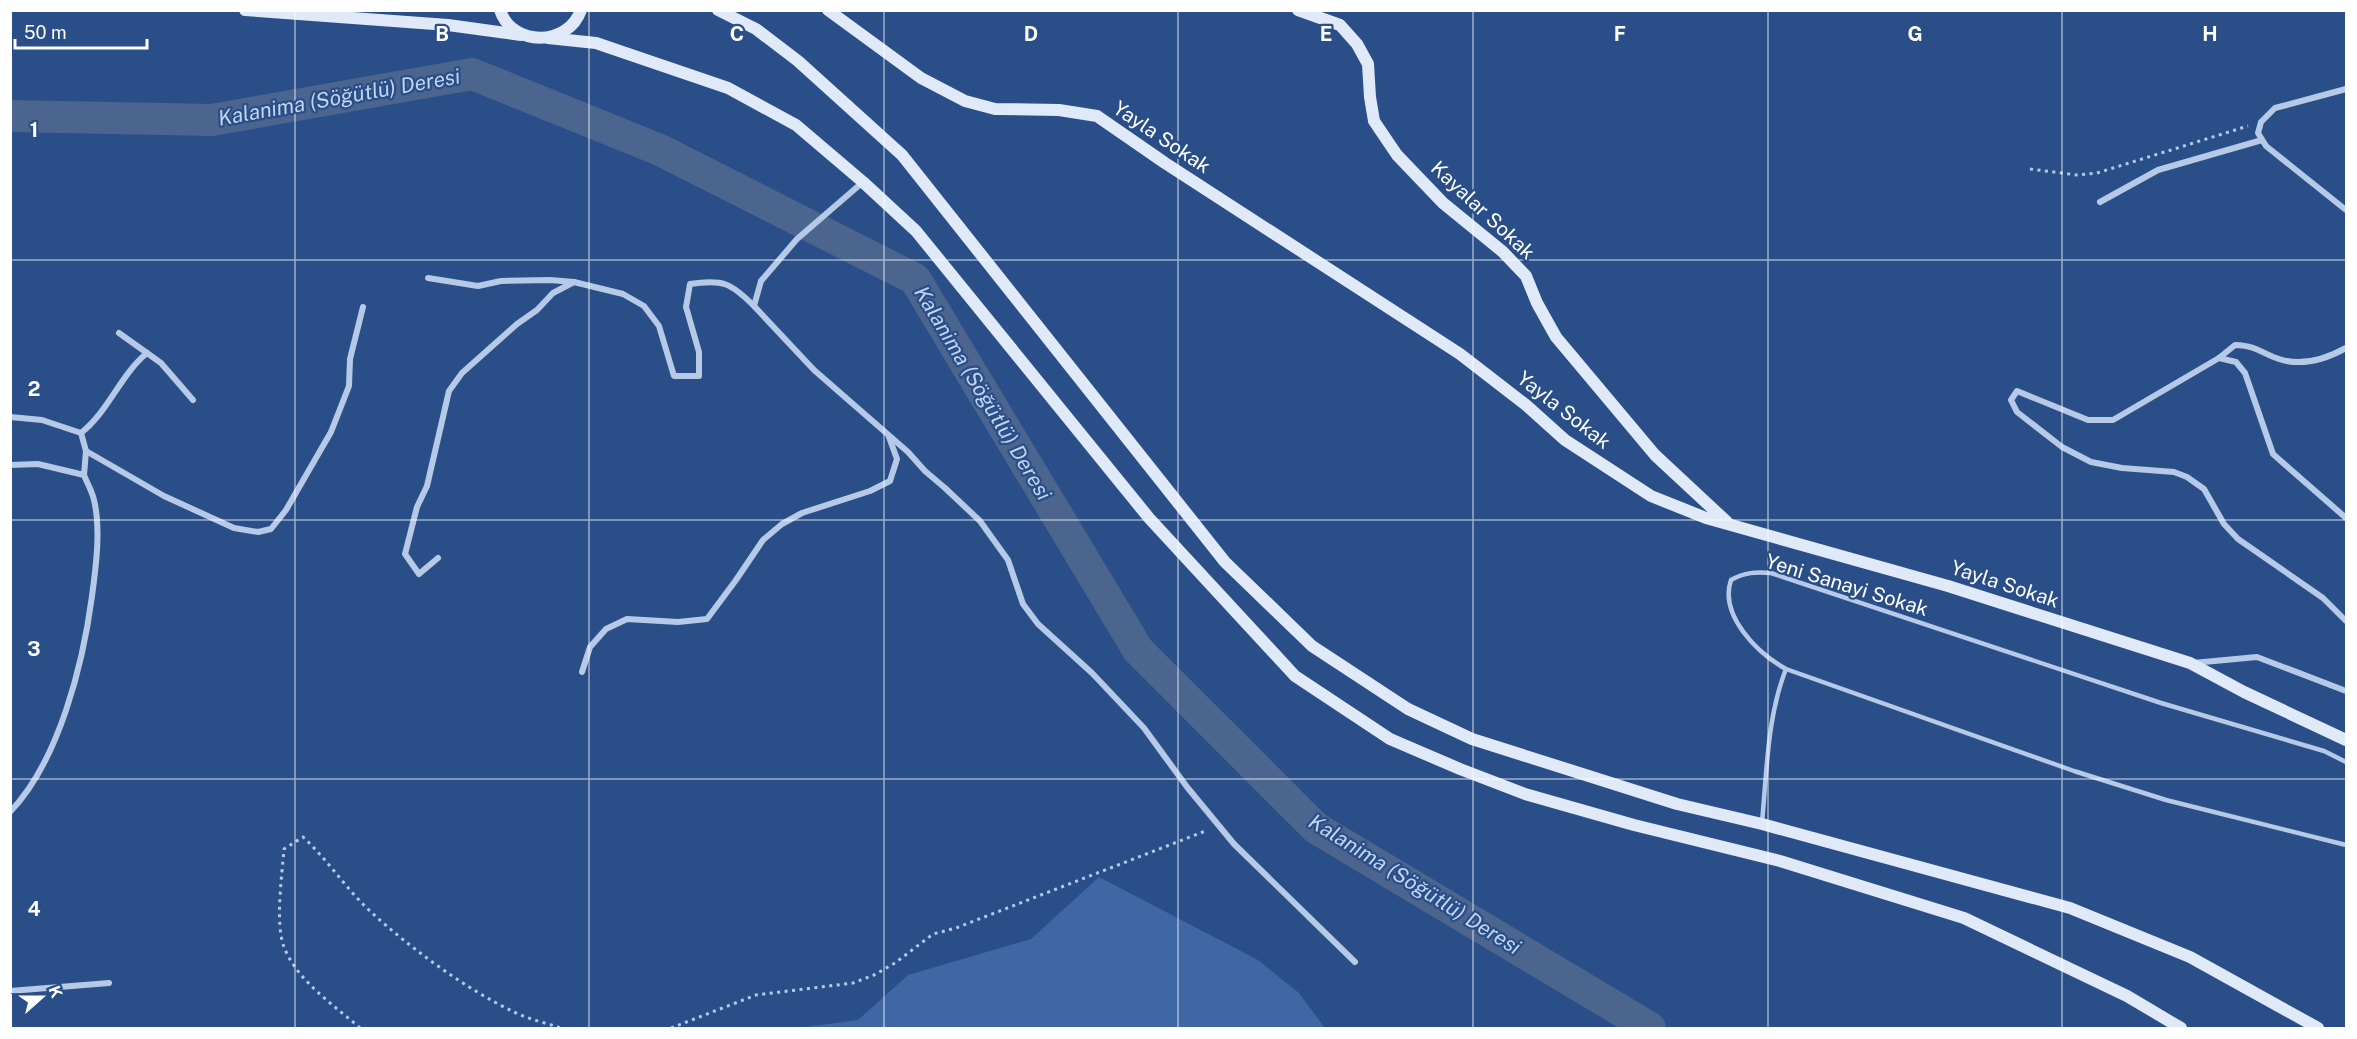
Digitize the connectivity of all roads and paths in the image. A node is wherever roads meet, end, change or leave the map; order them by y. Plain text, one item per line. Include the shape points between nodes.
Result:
1 (245, 10) edge
2 (500, 10) edge
3 (580, 10) edge
4 (718, 10) edge
5 (828, 10) edge
6 (1298, 10) edge
7 (521, 35) junction
8 (548, 38) junction
9 (2346, 88) edge
10 (2261, 122) junction
11 (2262, 140) junction
12 (2030, 169) dead end
13 (863, 182) junction
14 (2100, 202) dead end
15 (2346, 210) edge
16 (428, 278) dead end
17 (574, 282) junction
18 (754, 306) junction
19 (363, 307) dead end
20 (119, 333) dead end
21 (2346, 348) edge
22 (147, 353) junction
23 (2220, 358) junction
24 (193, 400) dead end
25 (10, 417) edge
26 (81, 433) junction
27 (889, 437) junction
28 (86, 451) junction
29 (10, 465) edge
30 (84, 474) junction
31 (2346, 518) edge
32 (1730, 525) junction
33 (438, 558) dead end
34 (2346, 621) edge
35 (2190, 663) junction
36 (1785, 669) junction
37 (582, 672) dead end
38 (2346, 691) edge
39 (2346, 740) edge
40 (2346, 762) edge
41 (10, 812) edge
42 (1762, 824) junction
43 (1218, 826) junction
44 (2346, 845) edge
45 (1355, 962) dead end
46 (109, 983) dead end
47 (10, 991) edge
48 (360, 1029) edge
49 (561, 1029) edge
50 (671, 1029) edge
51 (2181, 1029) edge
52 (2318, 1029) edge

1 - 7 main road via 448,25
2 - 7 main road via 510,27
3 - 8 main road via 572,26
4 - 42 main road via 756,29 798,61 902,155 1225,562 1312,646 1408,709 1472,739 1677,804
5 - 32 main road, Yayla Sokak via 921,78 965,101 995,109 1059,110 1097,116 1460,354 1565,440 1613,472 1651,496
6 - 32 main road, Kayalar Sokak via 1340,26 1357,44 1368,64 1374,121 1397,155 1443,203 1526,276 1556,337 1654,455
7 - 8 main road
8 - 13 main road via 596,43 728,88 796,126
9 - 10 street via 2275,108
10 - 11 street via 2258,133
10 - 12 path via 2097,173 2077,175
11 - 14 street via 2158,170
11 - 15 street
13 - 18 street via 797,239 761,281
13 - 51 main road via 916,231 1149,518 1295,676 1390,739 1525,794 1780,861 1964,918 2127,996
16 - 17 street via 478,286 501,281
17 - 18 street via 623,294 644,306 659,326 674,376 699,376 699,352 686,308 690,284 713,281 736,288
17 - 33 street via 553,293 517,324 468,367 449,391 427,486 417,507 405,554 419,574
18 - 27 street via 821,377
19 - 28 street via 350,359 349,386 331,432 271,529 258,532 234,528 154,490
20 - 22 street
21 - 23 street via 2304,363 2279,359 2252,346 2235,345
22 - 24 street via 161,363
22 - 26 street via 134,363 100,416
23 - 31 street via 2236,362 2245,373 2272,454
23 - 34 street via 2113,420 2088,420 2017,391 2011,400 2017,412 2062,447 2091,462 2187,477 2205,489 2224,524 2238,539 2323,598
25 - 26 street via 42,420
26 - 28 street
27 - 37 street via 897,459 890,481 782,524 763,540 707,619 627,619 606,629 590,647
27 - 43 street via 980,521 1008,560 1023,604 1038,624 1144,728
28 - 30 street
29 - 30 street via 38,464
30 - 41 street via 94,500 97,542 89,622 78,669 54,738 31,784
32 - 35 main road, Yayla Sokak via 1948,586
35 - 38 street, Yayla Sokak via 2257,657
35 - 39 main road
36 - 40 lane, Yeni Sanayi Sokak via 1760,652 1735,616 1728,589 1731,580 1741,574 1771,573 2161,703 2324,751
36 - 42 lane via 1771,730
36 - 44 lane, Yeni Sanayi Sokak via 2146,794
42 - 52 main road via 2070,908 2190,957
43 - 45 street
43 - 50 path via 933,934 895,963 853,983 756,995
46 - 47 street
48 - 49 path via 310,984 284,946 279,922 284,849 303,837 369,911 428,958 515,1012

